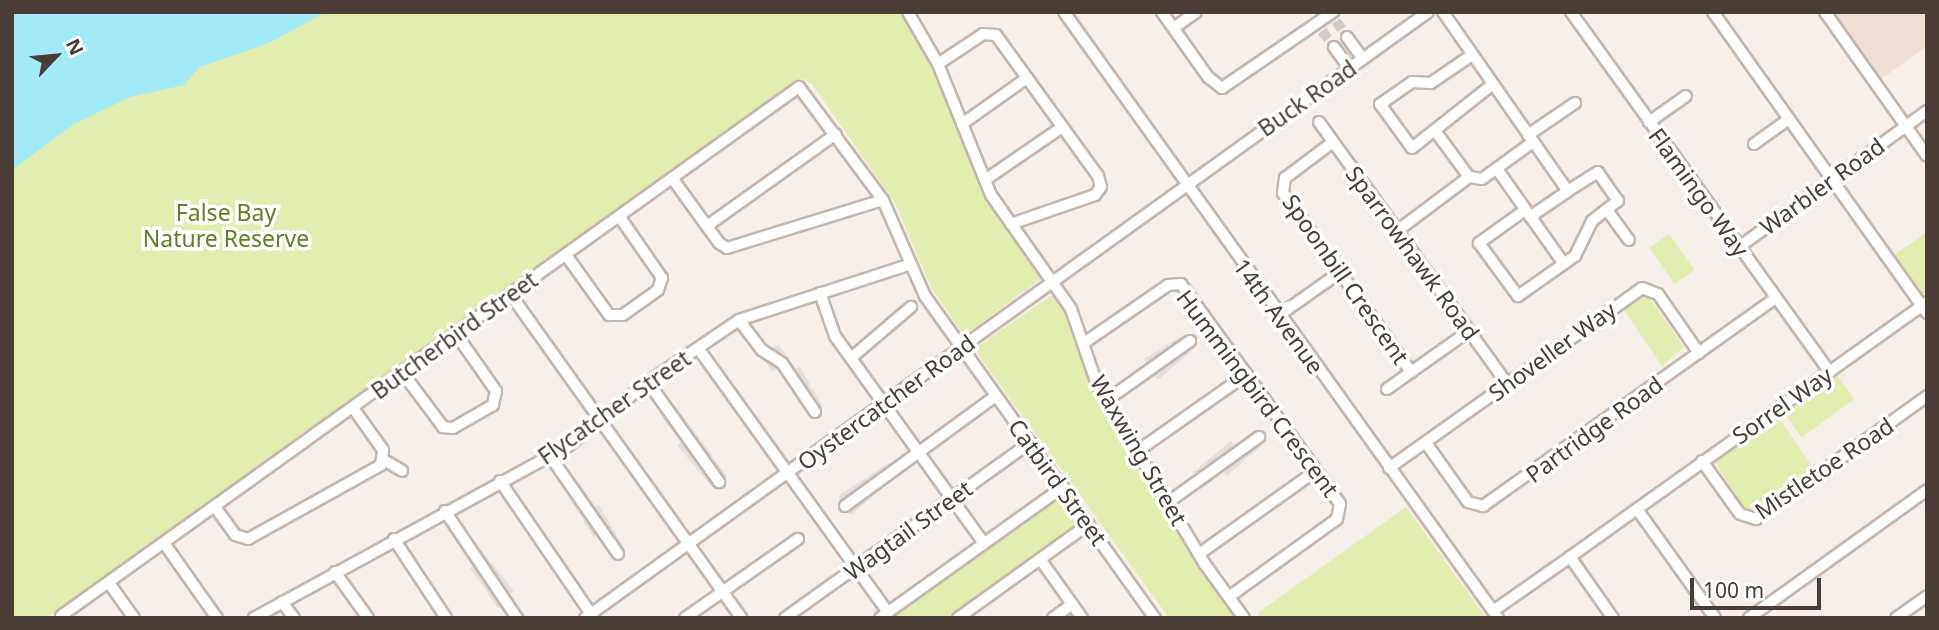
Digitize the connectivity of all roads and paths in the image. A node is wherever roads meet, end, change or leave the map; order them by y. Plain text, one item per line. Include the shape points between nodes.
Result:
1 (908, 12) edge
2 (1064, 12) edge
3 (1162, 12) edge
4 (1196, 12) edge
5 (1428, 12) edge
6 (1443, 12) edge
7 (1571, 12) edge
8 (1713, 12) edge
9 (1825, 12) edge
10 (1333, 16) edge
11 (1174, 28) junction
12 (1347, 37) tunnel mouth
13 (1334, 47) tunnel mouth
14 (1472, 55) junction
15 (1363, 59) junction
16 (938, 64) junction
17 (1349, 68) junction
18 (1027, 78) junction
19 (1493, 84) junction
20 (799, 87) joint
21 (1686, 96) dead end
22 (1575, 103) dead end
23 (1927, 111) edge
24 (1789, 119) junction
25 (1319, 122) dead end
26 (1649, 122) junction
27 (962, 124) junction
28 (1905, 126) junction
29 (1062, 127) junction
30 (1436, 132) junction
31 (836, 134) junction
32 (1531, 139) junction
33 (1333, 142) junction
34 (1754, 144) dead end
35 (1927, 156) edge
36 (1497, 169) junction
37 (1469, 177) junction
38 (672, 178) junction
39 (1832, 179) junction
40 (985, 180) junction
41 (1186, 185) junction
42 (1568, 191) junction
43 (883, 200) junction
44 (1607, 210) junction
45 (1528, 214) junction
46 (619, 216) junction
47 (1011, 224) junction
48 (707, 226) junction
49 (1397, 231) junction
50 (1629, 240) dead end
51 (1739, 247) junction
52 (566, 255) junction
53 (911, 264) junction
54 (1564, 264) junction
55 (1339, 274) junction
56 (1052, 282) junction
57 (820, 293) junction
58 (511, 295) junction
59 (1776, 298) junction
60 (911, 307) dead end
61 (1925, 307) edge
62 (1278, 316) junction
63 (739, 320) junction
64 (1469, 331) junction
65 (456, 334) junction
66 (1190, 341) dead end
67 (1084, 343) junction
68 (961, 347) junction
69 (698, 348) junction
70 (1699, 353) junction
71 (851, 358) junction
72 (1829, 371) junction
73 (402, 372) junction
74 (1411, 372) junction
75 (1247, 374) junction
76 (648, 382) junction
77 (1507, 384) junction
78 (1387, 389) dead end
79 (996, 396) junction
80 (1927, 397) edge
81 (1107, 400) junction
82 (884, 404) junction
83 (353, 408) junction
84 (816, 412) dead end
85 (600, 421) junction
86 (1259, 437) dead end
87 (1031, 443) junction
88 (1426, 443) junction
89 (1139, 450) junction
90 (918, 452) junction
91 (550, 456) junction
92 (384, 460) junction
93 (1702, 461) junction
94 (1389, 468) junction
95 (402, 471) dead end
96 (1316, 471) junction
97 (787, 473) junction
98 (500, 481) junction
99 (719, 482) dead end
100 (1063, 487) junction
101 (1927, 490) edge
102 (952, 499) junction
103 (1170, 501) junction
104 (845, 506) dead end
105 (215, 507) junction
106 (1637, 509) junction
107 (445, 511) junction
108 (1089, 524) junction
109 (394, 539) junction
110 (798, 539) dead end
111 (164, 543) junction
112 (688, 543) junction
113 (984, 543) junction
114 (618, 554) dead end
115 (1199, 554) junction
116 (1570, 557) junction
117 (1040, 559) junction
118 (856, 568) junction
119 (335, 572) junction
120 (109, 583) junction
121 (722, 591) junction
122 (1927, 596) edge
123 (1228, 597) junction
124 (282, 602) junction
125 (1072, 604) junction
126 (1496, 614) edge
127 (884, 615) edge
128 (61, 616) edge
129 (589, 616) edge
130 (1241, 616) edge
131 (134, 618) edge
132 (217, 618) edge
133 (254, 618) edge
134 (293, 618) edge
135 (368, 618) edge
136 (446, 618) edge
137 (517, 618) edge
138 (685, 618) edge
139 (741, 618) edge
140 (785, 618) edge
141 (958, 618) edge
142 (1053, 618) edge
143 (1082, 618) edge
144 (1155, 618) edge
145 (1613, 618) edge
146 (1715, 618) edge
147 (1749, 618) edge
148 (1896, 618) edge

1 - 16 street, Waxwing Street
2 - 41 street, 14th Avenue
3 - 11 street
4 - 11 street
5 - 15 street, Buck Road
6 - 14 street
7 - 26 street, Flamingo Way
8 - 24 street
9 - 28 street
10 - 11 street via 1222,88 1208,77
12 - 15 street
13 - 17 street
14 - 19 street
14 - 30 street via 1431,83 1415,81 1380,104 1412,148
15 - 17 street, Buck Road
16 - 18 street via 983,34 992,34
16 - 27 street, Waxwing Street
17 - 41 street, Buck Road
18 - 27 street
18 - 29 street
19 - 30 street
19 - 32 street
20 - 31 street, Catbird Street
20 - 38 street, Butcherbird Street
21 - 26 street
22 - 32 street
23 - 28 street, Warbler Road
24 - 34 street
24 - 39 street
25 - 33 street, Sparrowhawk Road
26 - 51 street, Flamingo Way
27 - 40 street, Waxwing Street
28 - 35 street
28 - 39 street, Warbler Road
29 - 40 street
29 - 47 street via 1098,176 1100,190
30 - 37 street
31 - 43 street, Catbird Street
31 - 48 street
32 - 36 street
32 - 42 street
33 - 49 street, Sparrowhawk Road
33 - 55 street, Spoonbill Crescent via 1289,174 1281,186
36 - 37 street via 1482,179
36 - 45 street
37 - 49 street
38 - 46 street, Butcherbird Street
38 - 48 street
39 - 51 street, Warbler Road
39 - 61 street
40 - 47 street, Waxwing Street
41 - 56 street, Oystercatcher Road
41 - 62 street, 14th Avenue
42 - 44 street via 1598,172 1618,201
42 - 45 street
43 - 48 street via 733,247 719,243
43 - 53 street, Catbird Street
44 - 50 street
44 - 54 street via 1592,221 1577,253
45 - 54 street
45 - 54 street via 1479,243 1517,296
46 - 52 street, Butcherbird Street
46 - 52 street via 662,278 658,290 622,315 609,315
47 - 56 street, Waxwing Street
49 - 64 street, Sparrowhawk Road
51 - 59 street, Flamingo Way
52 - 58 street, Butcherbird Street
53 - 57 street, Flycatcher Street
53 - 68 street, Catbird Street via 925,296
55 - 62 street
55 - 74 street, Spoonbill Crescent
56 - 67 street, Waxwing Street via 1071,309
56 - 68 street, Oystercatcher Road
57 - 63 street, Flycatcher Street
57 - 71 street via 835,336
58 - 65 street, Butcherbird Street
58 - 85 street
59 - 70 street, Partridge Road
59 - 72 street, Flamingo Way
60 - 71 street
61 - 72 street, Sorrel Way
62 - 94 street, 14th Avenue
63 - 69 street, Flycatcher Street
63 - 84 street via 762,350 782,363
64 - 74 street, Spoonbill Crescent
64 - 77 street, Sparrowhawk Road
65 - 73 street, Butcherbird Street
65 - 73 street via 496,391 493,405 453,428 443,427
66 - 81 street
67 - 75 street, Hummingbird Crescent via 1177,283
67 - 81 street, Waxwing Street
68 - 79 street, Catbird Street
68 - 82 street, Oystercatcher Road
69 - 76 street, Flycatcher Street
69 - 97 street
70 - 77 street, Shoveller Way via 1658,294 1642,288
70 - 88 street, Partridge Road via 1483,506 1468,502
71 - 82 street
72 - 93 street, Sorrel Way
73 - 83 street, Butcherbird Street
74 - 78 street
75 - 89 street
75 - 96 street, Hummingbird Crescent
76 - 85 street, Flycatcher Street
76 - 99 street
77 - 88 street, Shoveller Way
79 - 87 street, Catbird Street
79 - 90 street
80 - 93 street, Mistletoe Road via 1756,519 1740,514
81 - 89 street, Waxwing Street
82 - 90 street
82 - 97 street, Oystercatcher Road
83 - 92 street via 383,450
83 - 105 street, Butcherbird Street
85 - 91 street, Flycatcher Street
85 - 112 street
86 - 103 street
87 - 100 street, Catbird Street
87 - 102 street, Wagtail Street
88 - 94 street, Shoveller Way
89 - 103 street, Waxwing Street
90 - 102 street
90 - 104 street
91 - 98 street, Flycatcher Street
91 - 114 street
92 - 95 street
92 - 105 street via 248,540 235,535
93 - 106 street, Sorrel Way
94 - 126 street, 14th Avenue
96 - 115 street
96 - 123 street, Hummingbird Crescent via 1340,504 1340,516
97 - 112 street, Oystercatcher Road
97 - 118 street
98 - 107 street, Flycatcher Street
98 - 129 street
100 - 108 street, Catbird Street
100 - 113 street
101 - 147 street
102 - 113 street
102 - 118 street, Wagtail Street
103 - 115 street, Waxwing Street
105 - 111 street, Butcherbird Street
106 - 116 street, Sorrel Way
106 - 146 street
107 - 109 street, Flycatcher Street
107 - 137 street
108 - 117 street
108 - 144 street, Catbird Street
109 - 119 street, Flycatcher Street
109 - 136 street
110 - 121 street
111 - 120 street, Butcherbird Street
111 - 132 street
112 - 121 street
112 - 129 street, Oystercatcher Road
113 - 127 street
115 - 123 street, Waxwing Street
116 - 126 street, Sorrel Way
116 - 145 street
117 - 125 street
117 - 141 street
118 - 127 street
118 - 140 street, Wagtail Street
119 - 124 street, Flycatcher Street
119 - 135 street
120 - 128 street, Butcherbird Street
120 - 131 street
121 - 138 street
121 - 139 street
122 - 148 street
123 - 130 street, Waxwing Street
124 - 133 street, Flycatcher Street
124 - 134 street
125 - 142 street
125 - 143 street

